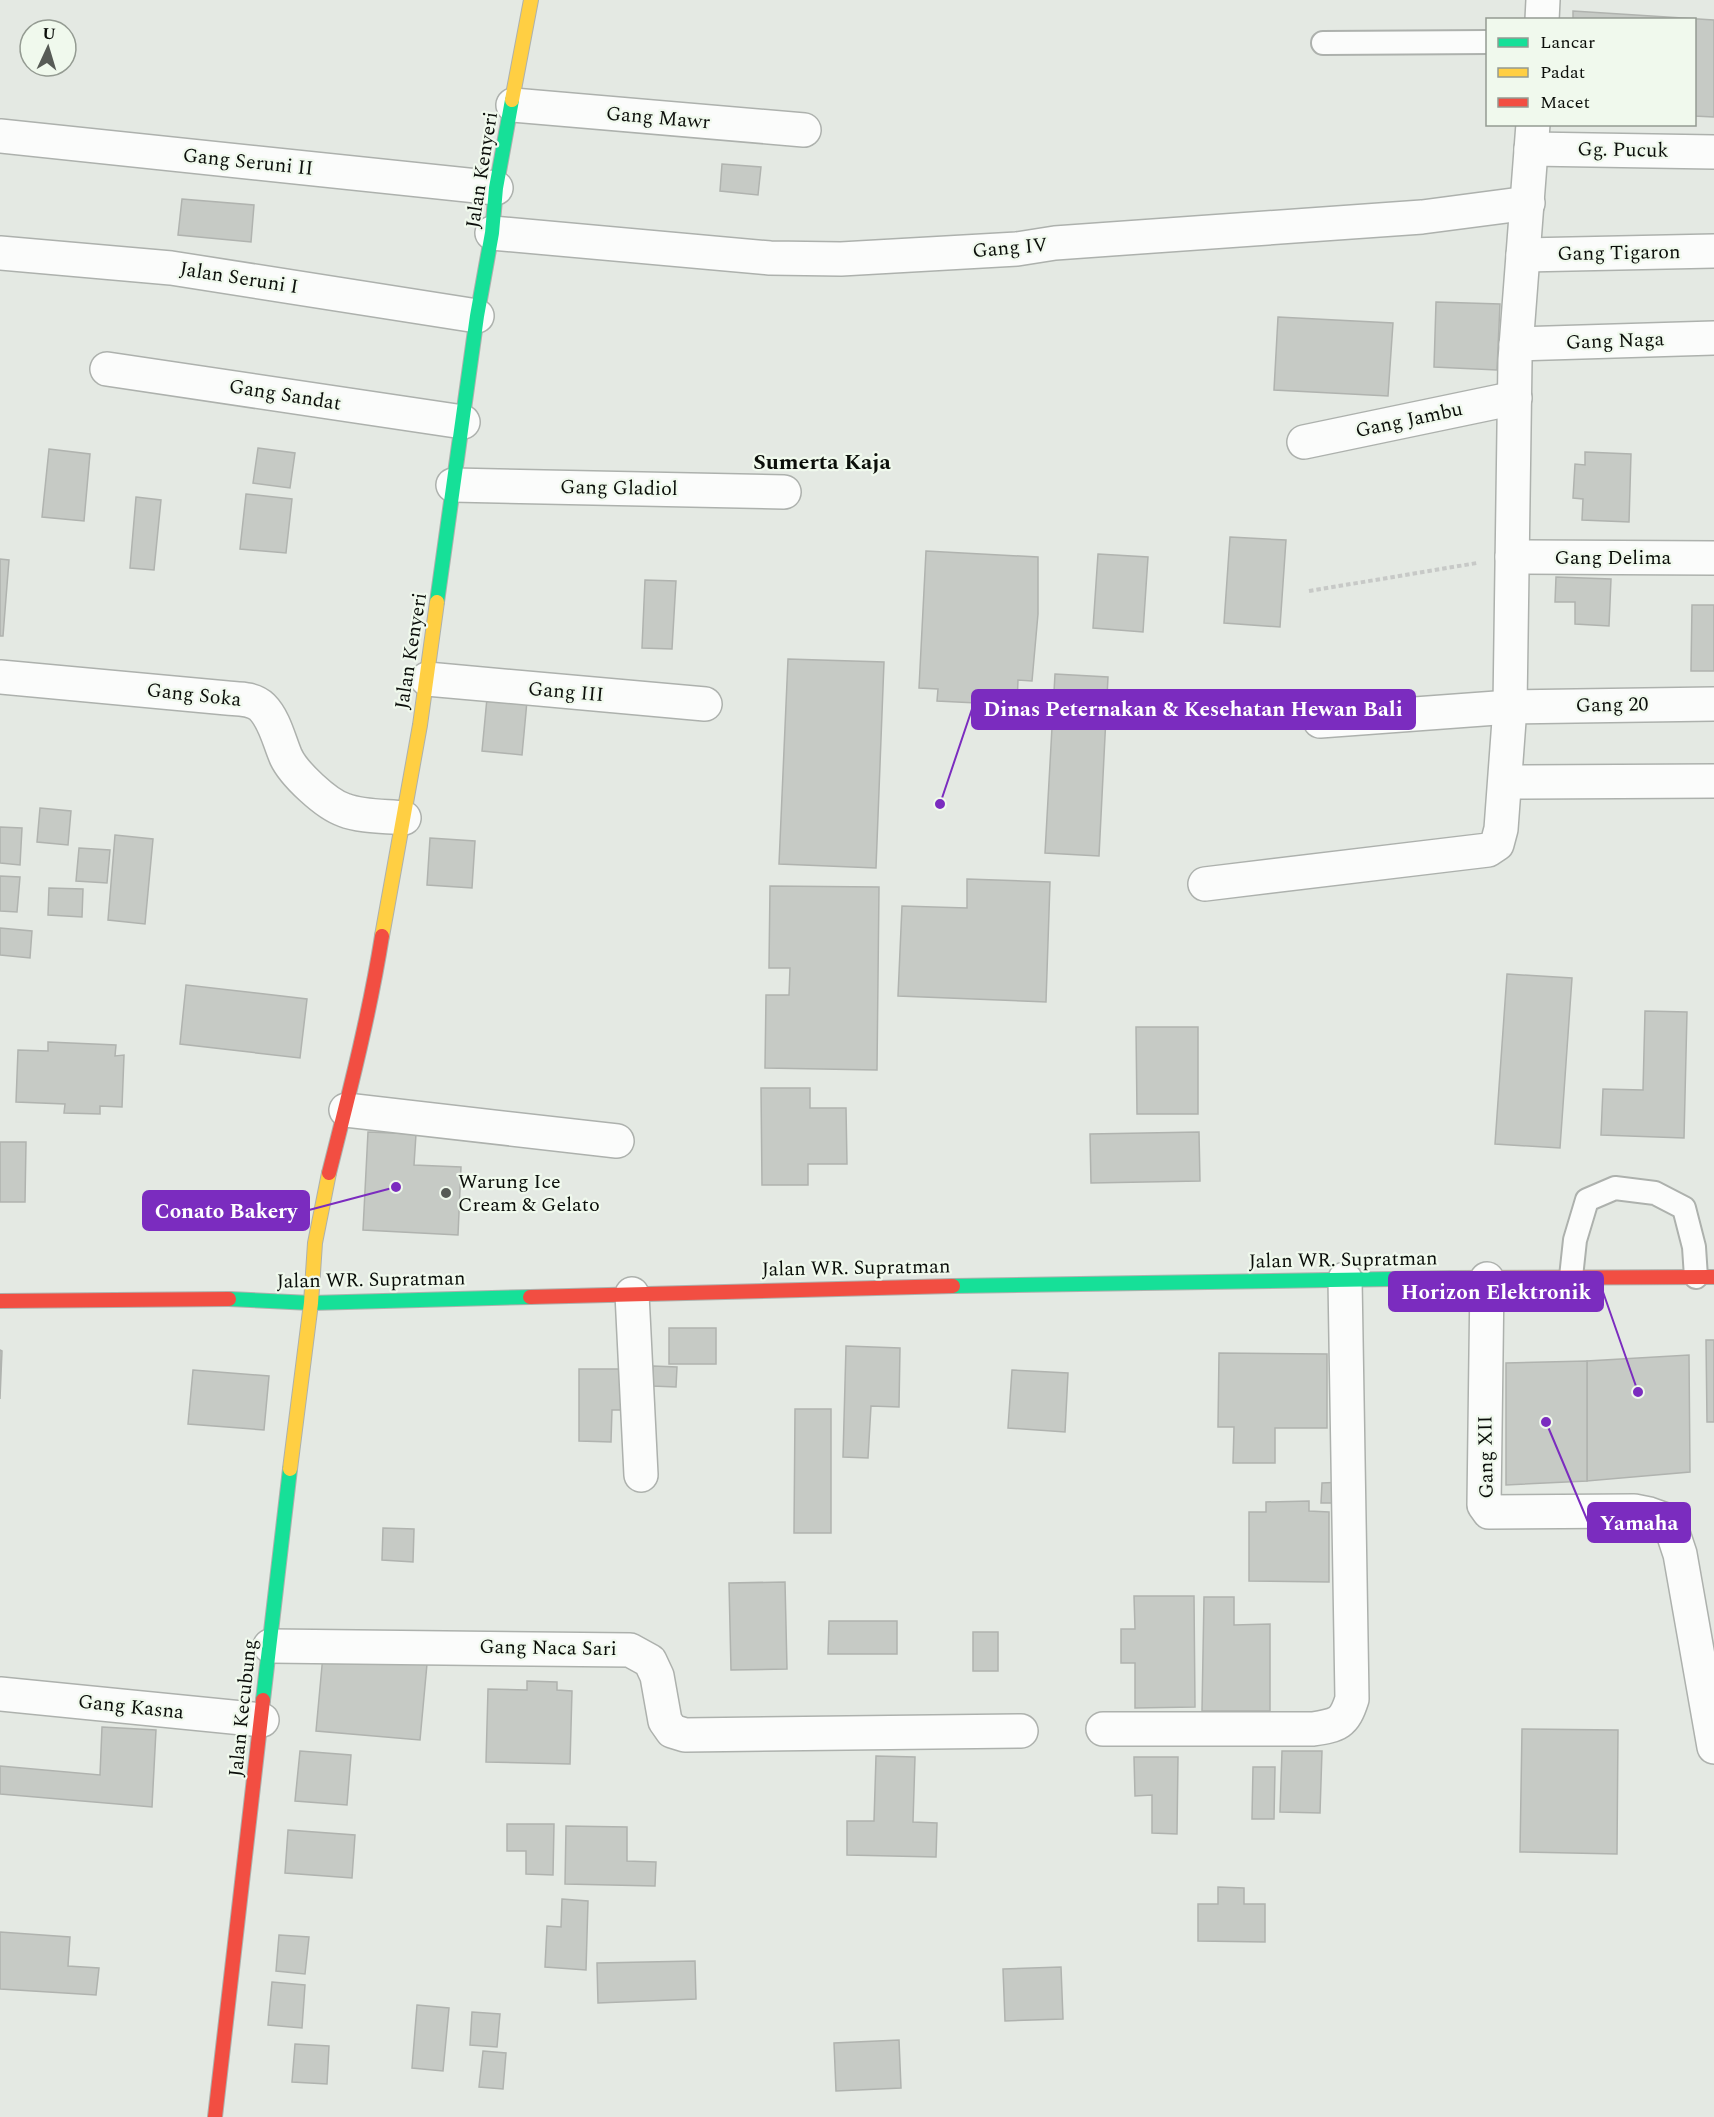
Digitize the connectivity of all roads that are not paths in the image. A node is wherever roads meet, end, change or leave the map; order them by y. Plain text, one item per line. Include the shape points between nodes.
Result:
1 (531, 0) edge
2 (1543, 0) edge
3 (1542, 18) edge
4 (1486, 42) edge
5 (1323, 43) dead end
6 (513, 105) junction
7 (804, 130) dead end
8 (0, 136) edge
9 (1532, 137) edge
10 (1714, 152) edge
11 (496, 188) junction
12 (1528, 203) junction
13 (492, 233) junction
14 (1714, 250) edge
15 (0, 254) edge
16 (1523, 255) junction
17 (477, 316) junction
18 (1714, 338) edge
19 (1516, 344) junction
20 (107, 369) dead end
21 (1515, 398) junction
22 (463, 422) junction
23 (1304, 442) dead end
24 (453, 485) junction
25 (784, 492) dead end
26 (1512, 557) junction
27 (1714, 558) edge
28 (0, 678) edge
29 (427, 680) junction
30 (705, 704) dead end
31 (1714, 704) edge
32 (1510, 706) junction
33 (1320, 721) dead end
34 (1714, 781) edge
35 (1506, 782) junction
36 (404, 818) junction
37 (1205, 884) dead end
38 (346, 1110) junction
39 (617, 1141) dead end
40 (1571, 1277) junction
41 (1705, 1277) edge
42 (1345, 1279) junction
43 (1487, 1279) junction
44 (632, 1294) junction
45 (0, 1301) edge
46 (311, 1303) junction
47 (641, 1475) dead end
48 (270, 1646) junction
49 (0, 1694) edge
50 (261, 1720) junction
51 (1103, 1729) dead end
52 (1021, 1731) dead end
53 (1714, 1747) edge
54 (215, 2117) edge

1 - 6 street, Jalan Kenyeri
2 - 3 street
4 - 5 lane
6 - 7 street, Gang Mawr
6 - 11 street, Jalan Kenyeri
8 - 11 street, Gang Seruni II
9 - 10 street, Gg. Pucuk
9 - 12 street
11 - 13 street, Jalan Kenyeri
12 - 13 street, Gang IV via 1422,217 841,259 770,258
12 - 16 street
13 - 17 street, Jalan Kenyeri
14 - 16 street, Gang Tigaron
15 - 17 street, Jalan Seruni I via 171,268
16 - 19 street
17 - 22 street, Jalan Kenyeri
18 - 19 street, Gang Naga
19 - 21 street
20 - 22 street, Gang Sandat
21 - 23 street, Gang Jambu
21 - 26 street
22 - 24 street, Jalan Kenyeri
24 - 25 street, Gang Gladiol
24 - 29 street, Jalan Kenyeri
26 - 27 street, Gang Delima
26 - 32 street
28 - 36 street, Gang Soka via 255,702 273,723 288,760 324,799 344,810
29 - 30 street, Gang III
29 - 36 street, Jalan Kenyeri
31 - 32 street, Gang 20
32 - 33 street, Gang 20
32 - 35 street
34 - 35 street
35 - 37 street via 1500,836 1488,850
36 - 38 street, Jalan Kenyeri via 372,998
38 - 39 street
38 - 46 street, Jalan Kenyeri via 315,1243
40 - 41 street, Jalan WR. Supratman
40 - 41 lane via 1575,1240 1587,1200 1615,1188 1655,1194 1684,1208
40 - 43 street, Jalan WR. Supratman
42 - 43 street, Jalan WR. Supratman
42 - 44 street, Jalan WR. Supratman
42 - 51 street via 1352,1699 1348,1713 1335,1726 1313,1729
43 - 53 street, Gang XII via 1484,1505 1490,1512 1634,1511 1663,1518 1671,1527 1680,1554
44 - 46 street, Jalan WR. Supratman
44 - 47 street
45 - 46 street, Jalan WR. Supratman via 231,1299
46 - 48 street, Jalan Kecubung
48 - 50 street, Jalan Kecubung
48 - 52 street, Gang Naca Sari via 630,1650 650,1661 657,1676 665,1721 672,1731 685,1735
49 - 50 street, Gang Kasna
50 - 54 street, Jalan Kecubung

